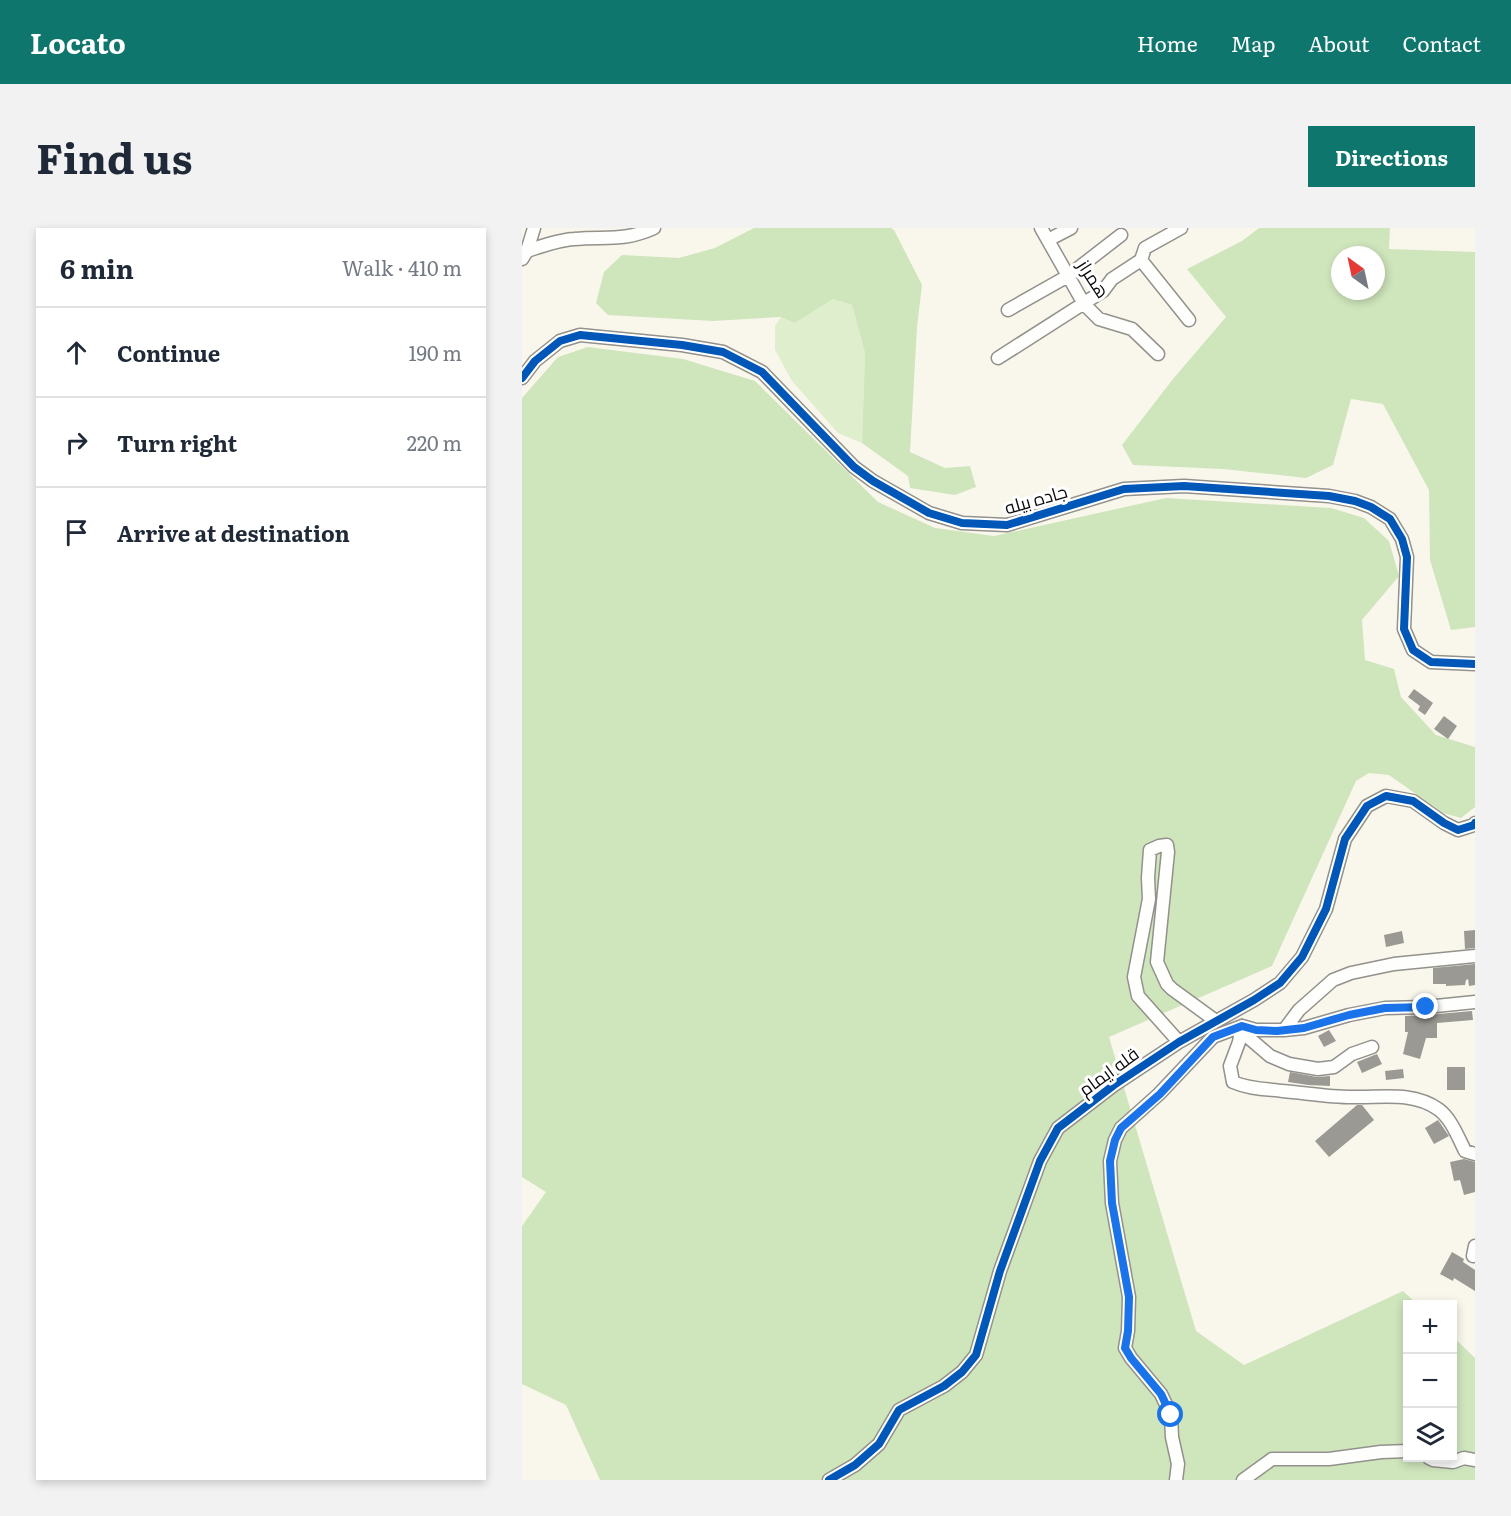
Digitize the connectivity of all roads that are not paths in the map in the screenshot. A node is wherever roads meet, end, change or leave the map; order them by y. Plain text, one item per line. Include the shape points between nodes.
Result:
1 (534, 228) edge
2 (654, 228) edge
3 (1041, 228) edge
4 (1071, 228) edge
5 (1181, 228) edge
6 (1121, 235) dead end
7 (1048, 240) junction
8 (525, 255) edge
9 (1141, 260) junction
10 (1068, 276) junction
11 (1084, 304) junction
12 (1008, 310) dead end
13 (1189, 320) dead end
14 (1158, 354) dead end
15 (998, 358) dead end
16 (522, 378) edge
17 (1475, 664) edge
18 (1475, 824) edge
19 (1475, 956) edge
20 (1475, 1002) edge
21 (1216, 1021) junction
22 (1242, 1026) junction
23 (1284, 1030) junction
24 (1179, 1042) junction
25 (1372, 1047) dead end
26 (1475, 1154) edge
27 (1403, 1451) edge
28 (1457, 1460) edge
29 (1475, 1460) edge
30 (829, 1480) edge
31 (1176, 1480) edge
32 (1243, 1480) edge

1 - 8 street
2 - 8 street via 614,239 551,243
3 - 7 street, همراز
4 - 7 street
5 - 9 street via 1145,248
6 - 10 street
7 - 10 street, همراز
9 - 11 street
9 - 13 street
10 - 11 street, همراز
10 - 12 street
11 - 14 street, همراز via 1099,319 1132,329
11 - 15 street
16 - 17 street, جاده بیله via 535,361 560,341 580,335 723,352 762,372 854,467 873,481 929,513 962,523 1007,525 1136,488 1184,486 1355,501 1390,519 1402,539 1407,557 1404,629 1413,650 1431,662
18 - 21 street, قله ایمام via 1458,830 1413,801 1386,796 1367,806 1345,839 1326,909 1302,957 1280,983
19 - 23 street via 1394,964 1351,973 1333,980 1299,1010
20 - 23 street via 1385,1008
21 - 24 street, قله ایمام
21 - 24 street via 1167,984 1157,962 1168,852 1167,845 1159,846 1150,850 1149,899 1134,977 1138,996
22 - 23 street
22 - 25 street via 1249,1038 1270,1056 1318,1069 1334,1067 1352,1054
22 - 26 street via 1230,1066 1233,1082 1317,1096 1404,1096 1424,1101 1451,1123 1465,1151
22 - 31 street via 1213,1037 1160,1094 1121,1128 1110,1161 1112,1203 1129,1297 1125,1348 1161,1394 1171,1415 1178,1464
24 - 30 street, قله ایمام via 1058,1128 1040,1161 1000,1271 976,1355 944,1386 900,1410 879,1444 855,1465
27 - 32 street via 1329,1459 1272,1459
28 - 29 street

